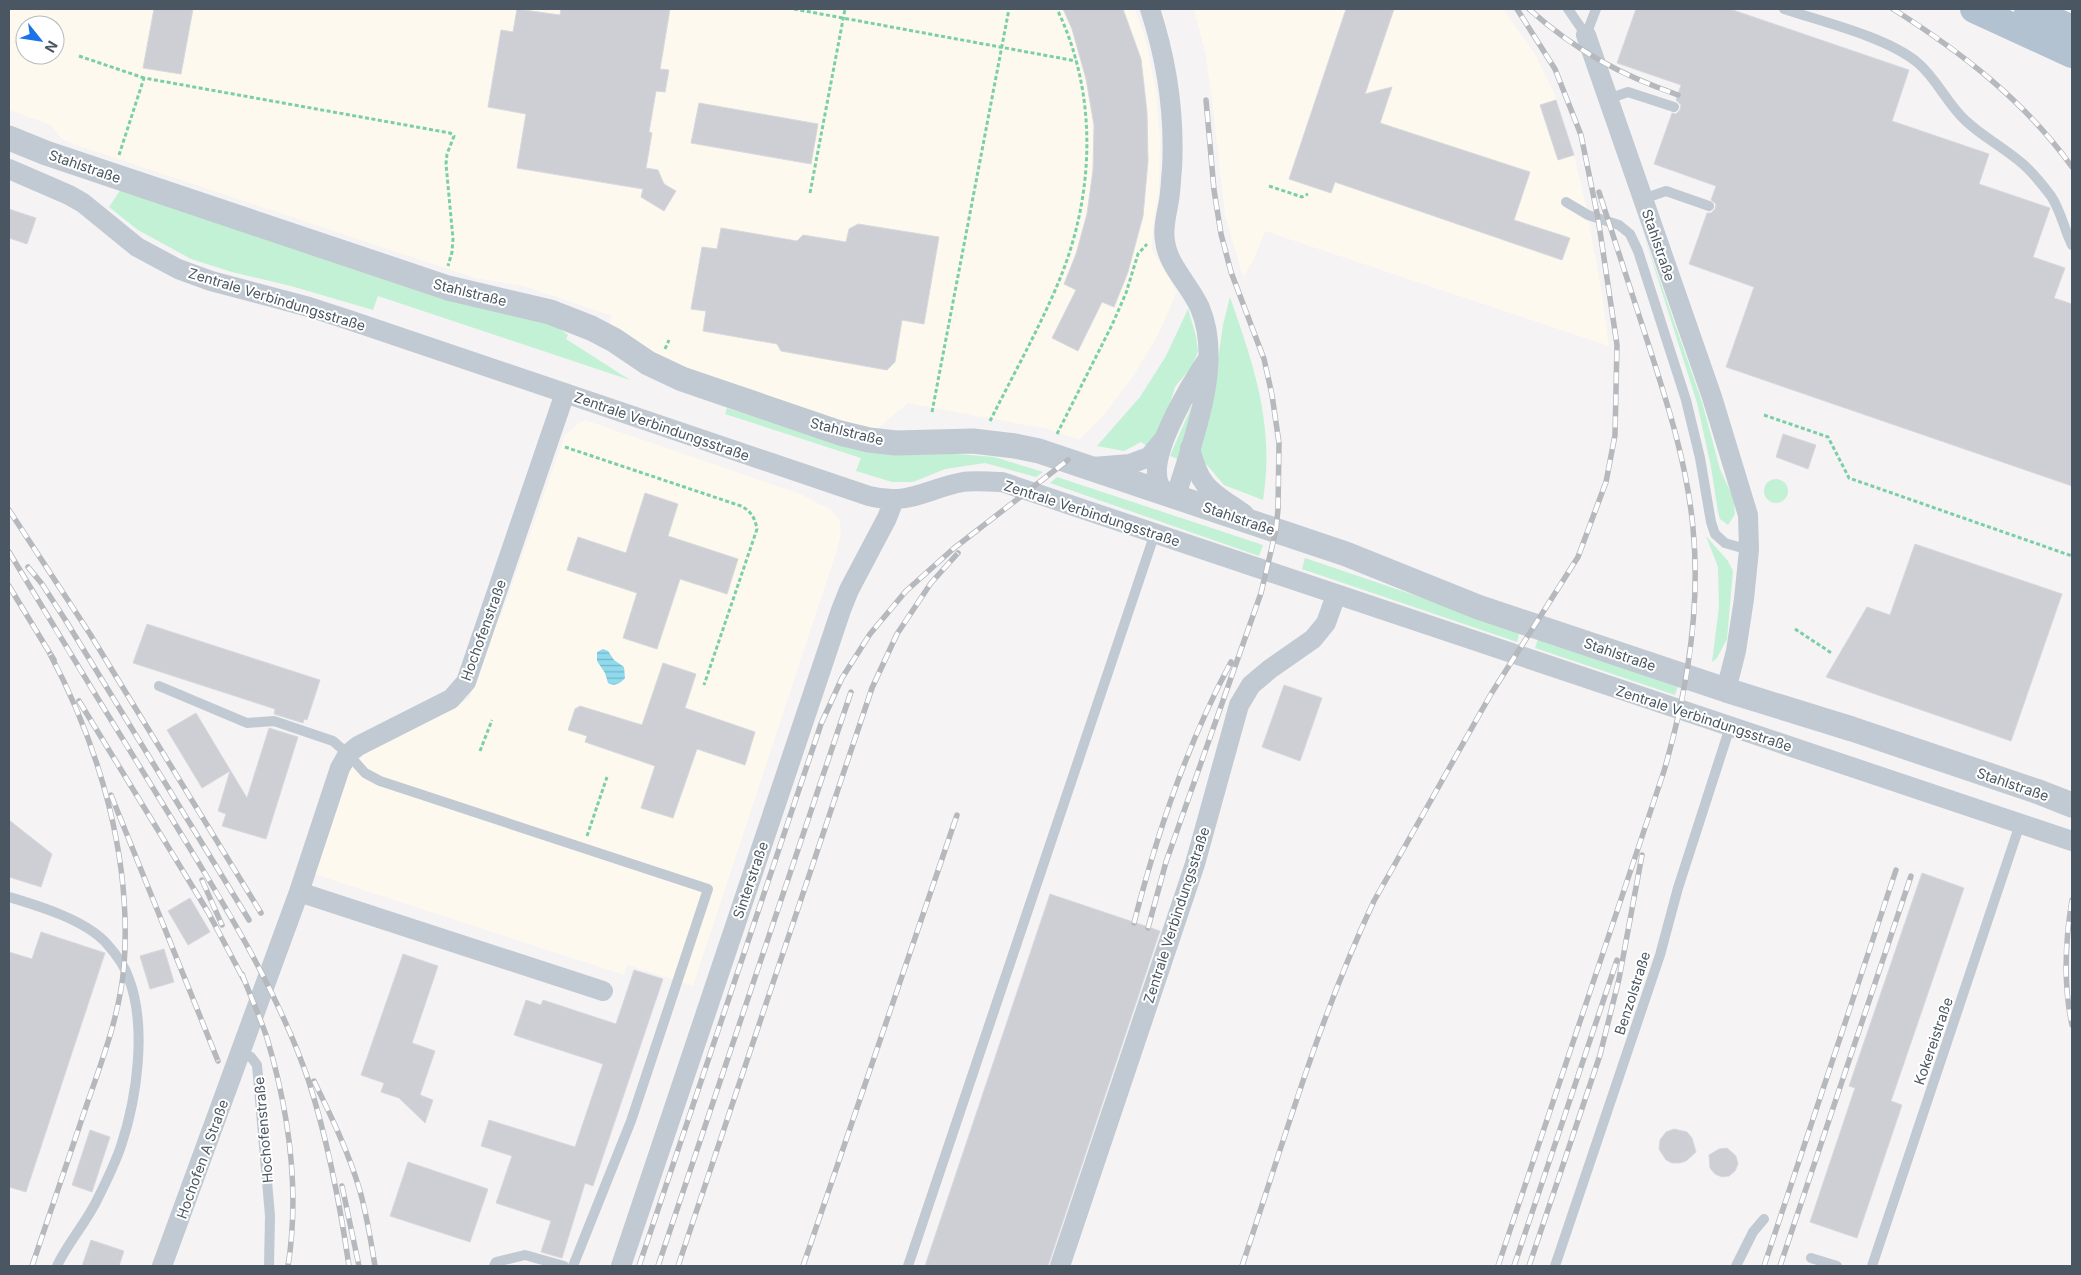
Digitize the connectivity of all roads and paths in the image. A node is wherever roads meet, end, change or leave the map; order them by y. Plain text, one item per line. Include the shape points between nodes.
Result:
1 (794, 9) edge
2 (844, 9) edge
3 (1009, 9) edge
4 (1057, 9) edge
5 (1150, 9) edge
6 (1568, 9) edge
7 (1596, 9) edge
8 (1784, 9) edge
9 (1974, 9) edge
10 (2028, 9) edge
11 (843, 18) junction
12 (2072, 29) edge
13 (1586, 35) junction
14 (1002, 48) junction
15 (2072, 54) edge
16 (79, 56) dead end
17 (1076, 61) junction
18 (144, 78) junction
19 (1608, 99) junction
20 (1674, 107) dead end
21 (9, 138) edge
22 (116, 163) dead end
23 (9, 169) edge
24 (1269, 186) dead end
25 (810, 193) dead end
26 (1308, 194) dead end
27 (1643, 199) junction
28 (1566, 202) dead end
29 (1709, 206) dead end
30 (1149, 239) dead end
31 (2072, 245) edge
32 (447, 269) dead end
33 (1208, 358) junction
34 (565, 393) junction
35 (932, 412) dead end
36 (1764, 415) dead end
37 (990, 423) dead end
38 (1057, 435) dead end
39 (1167, 435) junction
40 (558, 445) dead end
41 (1190, 448) junction
42 (1089, 467) junction
43 (1169, 494) junction
44 (894, 500) junction
45 (1261, 525) junction
46 (1155, 534) junction
47 (1749, 550) junction
48 (2072, 556) edge
49 (1336, 595) junction
50 (1795, 629) dead end
51 (1833, 654) dead end
52 (704, 685) dead end
53 (159, 686) dead end
54 (1726, 690) junction
55 (492, 720) dead end
56 (1730, 727) junction
57 (480, 751) dead end
58 (348, 754) junction
59 (607, 777) dead end
60 (2072, 805) edge
61 (2020, 824) junction
62 (2072, 841) edge
63 (583, 848) junction
64 (299, 892) junction
65 (9, 897) edge
66 (603, 991) dead end
67 (241, 1052) junction
68 (1764, 1219) dead end
69 (1811, 1258) dead end
70 (57, 1266) edge
71 (162, 1266) edge
72 (269, 1266) edge
73 (494, 1266) edge
74 (564, 1266) edge
75 (573, 1266) edge
76 (620, 1266) edge
77 (908, 1266) edge
78 (1060, 1266) edge
79 (1554, 1266) edge
80 (1736, 1266) edge
81 (1837, 1266) edge
82 (1872, 1266) edge

1 - 11 path
2 - 11 path
3 - 14 path
4 - 17 path
5 - 33 street via 1170,91 1170,192 1165,243 1200,308 1207,333
6 - 13 lane
7 - 13 lane
8 - 31 lane via 1885,43 1919,64 1965,120 2034,175 2059,210
9 - 15 main road
10 - 12 main road
11 - 14 path
11 - 25 path
13 - 19 street, Stahlstraße
14 - 17 path
14 - 35 path
16 - 18 path
17 - 37 path via 1087,126 1087,169 1081,211 1059,281
18 - 22 path
18 - 32 path via 450,133 454,136 446,164 453,246
19 - 20 lane via 1628,92
19 - 27 street, Stahlstraße
21 - 42 street, Stahlstraße via 448,288 550,312 591,328 648,364 682,379 840,433 896,443 973,441 1015,446
23 - 34 street, Zentrale Verbindungsstraße via 83,203 137,247 178,269 349,320
24 - 26 path via 1302,197
27 - 29 lane via 1666,190
27 - 47 street, Stahlstraße via 1736,473 1748,514
28 - 47 lane via 1588,215 1619,225 1630,234 1686,400 1700,458 1710,522 1724,543
30 - 38 path via 1138,254 1112,325
33 - 39 street via 1187,391
33 - 41 street via 1204,397
34 - 44 street, Zentrale Verbindungsstraße via 869,496
34 - 58 street, Hochofenstraße via 466,682 451,699
36 - 48 path via 1828,437 1849,478
39 - 42 street via 1149,457 1130,464
39 - 43 street via 1157,475
40 - 52 path via 741,506 756,520 757,529
41 - 43 street
41 - 45 street via 1195,470 1204,485
42 - 43 street, Stahlstraße
43 - 45 street, Stahlstraße
44 - 46 street, Zentrale Verbindungsstraße via 912,498 963,482 1002,482
44 - 76 street, Sinterstraße via 841,610
45 - 54 street, Stahlstraße via 1392,571 1478,607
46 - 49 street, Zentrale Verbindungsstraße
46 - 77 lane
47 - 54 street, Stahlstraße via 1744,600
49 - 56 street, Zentrale Verbindungsstraße
49 - 78 street, Zentrale Verbindungsstraße via 1326,623 1313,639 1251,685 1239,705 1194,864
50 - 51 path
53 - 58 lane via 247,723 274,721 333,742
54 - 60 street, Stahlstraße
55 - 57 path
56 - 61 street, Zentrale Verbindungsstraße
56 - 79 lane, Benzolstraße via 1660,955
58 - 63 lane via 365,773 380,781
58 - 64 street via 340,768
59 - 63 path
61 - 62 street, Zentrale Verbindungsstraße
61 - 82 lane, Kokereistraße
63 - 75 lane via 708,890 631,1121
64 - 66 street
64 - 67 street
65 - 70 lane via 75,920 106,942 130,979 135,1004 139,1042 136,1088 121,1147 97,1200
67 - 71 street, Hochofen A Straße
67 - 72 lane, Hochofenstraße via 258,1065 270,1216
68 - 80 lane via 1753,1232
69 - 81 lane
73 - 74 lane via 496,1262 525,1255

